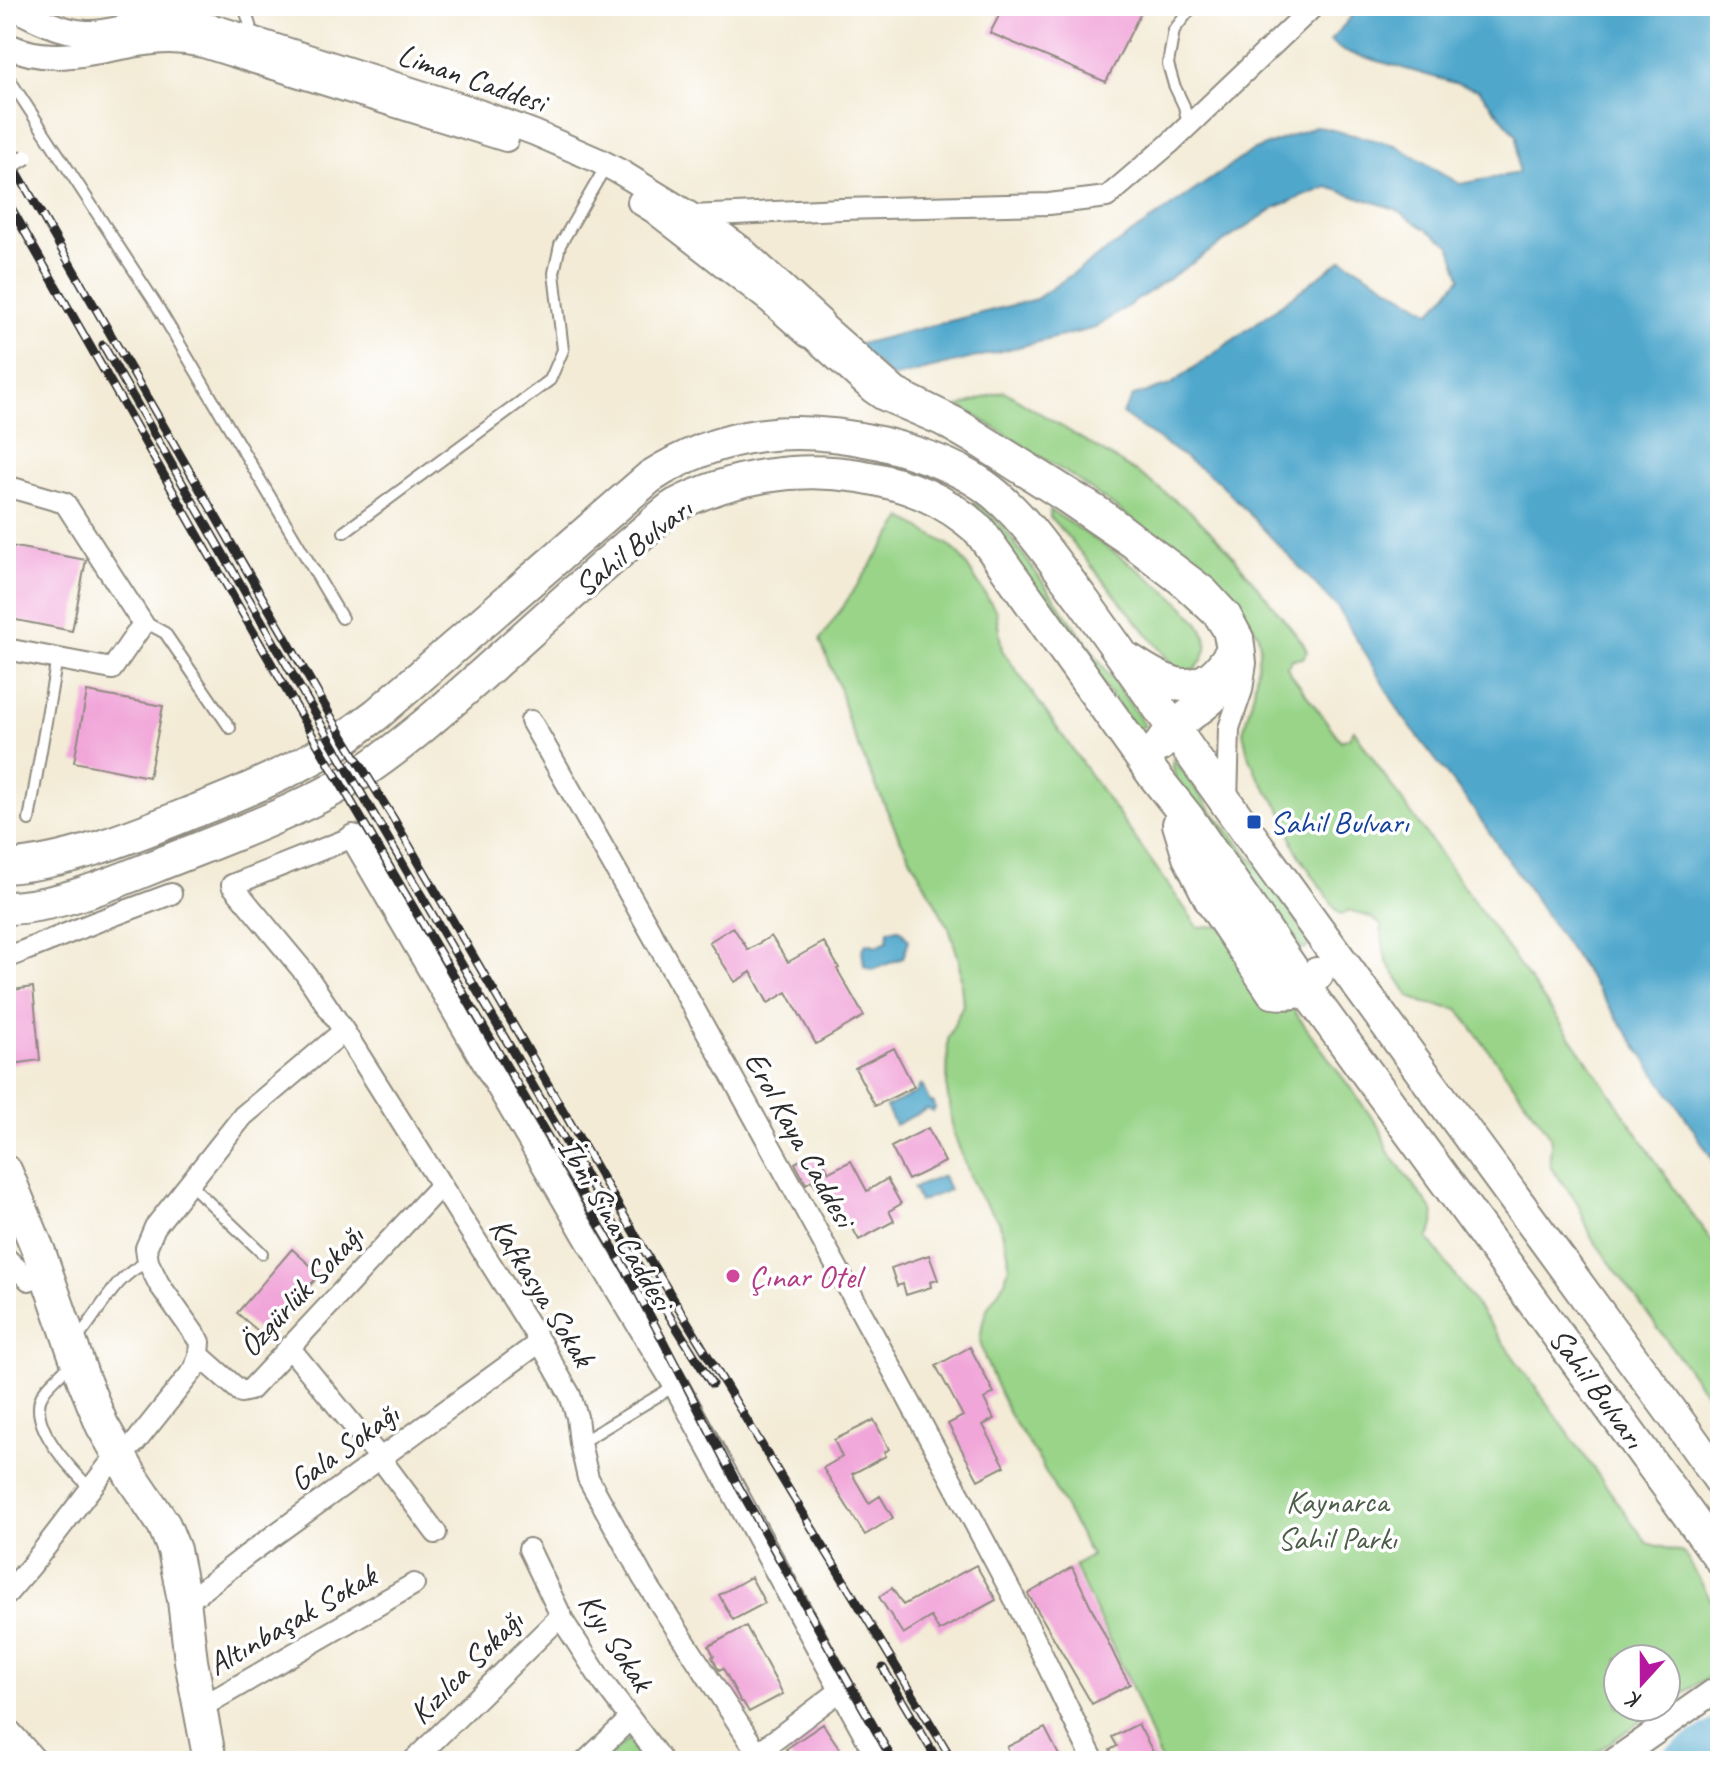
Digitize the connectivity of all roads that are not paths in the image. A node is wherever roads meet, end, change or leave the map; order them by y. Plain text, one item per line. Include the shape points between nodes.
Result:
1 (11, 6) edge
2 (244, 6) edge
3 (1193, 6) edge
4 (1306, 8) edge
5 (255, 39) junction
6 (6, 45) edge
7 (262, 63) junction
8 (6, 74) edge
9 (1188, 127) junction
10 (26, 157) dead end
11 (6, 169) edge
12 (602, 171) junction
13 (691, 216) junction
14 (814, 328) junction
15 (870, 378) junction
16 (6, 486) edge
17 (344, 532) dead end
18 (342, 618) dead end
19 (140, 619) junction
20 (6, 649) edge
21 (1122, 655) junction
22 (1229, 656) junction
23 (57, 658) junction
24 (531, 721) dead end
25 (230, 728) dead end
26 (1173, 728) junction
27 (1148, 767) junction
28 (1227, 803) junction
29 (29, 820) dead end
30 (353, 837) joint
31 (6, 867) edge
32 (232, 885) joint
33 (171, 894) dead end
34 (6, 908) edge
35 (1335, 953) junction
36 (6, 958) edge
37 (1305, 988) junction
38 (344, 1031) junction
39 (6, 1172) edge
40 (190, 1184) junction
41 (441, 1185) junction
42 (6, 1218) edge
43 (262, 1253) dead end
44 (6, 1258) edge
45 (148, 1262) junction
46 (29, 1280) junction
47 (540, 1342) junction
48 (289, 1347) junction
49 (199, 1355) junction
50 (67, 1358) junction
51 (676, 1385) junction
52 (580, 1443) junction
53 (380, 1458) junction
54 (106, 1470) junction
55 (1720, 1480) edge
56 (436, 1533) dead end
57 (529, 1549) dead end
58 (1720, 1558) edge
59 (10, 1582) edge
60 (414, 1584) dead end
61 (184, 1604) junction
62 (561, 1616) junction
63 (1720, 1687) edge
64 (841, 1690) junction
65 (200, 1708) junction
66 (630, 1719) junction
67 (6, 1726) edge
68 (752, 1756) edge
69 (25, 1757) edge
70 (190, 1761) edge
71 (210, 1761) edge
72 (413, 1761) edge
73 (586, 1761) edge
74 (662, 1761) edge
75 (881, 1761) edge
76 (1094, 1761) edge
77 (1614, 1761) edge

1 - 5 street, Liman Caddesi via 80,32 162,21
2 - 5 lane
3 - 9 lane via 1174,30 1168,64
4 - 9 street
5 - 7 lane
5 - 12 street, Liman Caddesi via 549,138
6 - 7 street, Liman Caddesi via 71,57 183,41
7 - 12 street, Liman Caddesi
8 - 18 lane via 156,304
9 - 13 street via 1107,197 1049,204
10 - 11 street, bridge
12 - 13 street, Liman Caddesi
12 - 14 street, Liman Caddesi via 770,301
12 - 17 lane via 560,245 554,273 563,350 550,380
13 - 14 street, Liman Caddesi via 742,249
14 - 15 street
15 - 22 street via 881,399 972,443 1177,583 1215,618
15 - 28 street via 967,423 1104,510 1207,588 1230,613 1243,637 1246,663 1229,728
16 - 19 street via 65,503
19 - 23 street via 143,624 112,669
19 - 25 lane via 165,633
20 - 23 street
21 - 22 main road via 1158,678 1184,686 1208,680
21 - 26 main road, Sahil Bulvarı
21 - 31 main road, Sahil Bulvarı via 1015,513 982,484 894,446 828,434 767,433 707,448 650,477 377,714 286,774 140,833 66,857
22 - 26 main road via 1217,693
23 - 29 lane
24 - 76 street, Erol Kaya Caddesi via 795,1191 1011,1591
26 - 27 main road
26 - 28 main road, Sahil Bulvarı
27 - 34 main road, Sahil Bulvarı via 979,530 965,518 901,485 843,473 780,473 727,484 673,507 429,722 311,802 86,891
27 - 37 main road, Sahil Bulvarı via 1169,794 1189,857 1211,900 1273,992 1292,994
28 - 35 main road, Sahil Bulvarı
30 - 32 street, İbni Sina Caddesi
30 - 51 street, İbni Sina Caddesi
32 - 38 street, Kafkasya Sokak via 305,973
33 - 36 street
35 - 37 main road
35 - 55 main road, Sahil Bulvarı
37 - 58 main road, Sahil Bulvarı
38 - 40 street via 243,1116
38 - 41 street, Kafkasya Sokak
39 - 50 main road via 39,1252
40 - 43 lane
40 - 45 street via 155,1227 146,1248
41 - 47 street, Kafkasya Sokak
41 - 48 street, Özgürlük Sokağı
42 - 46 main road
44 - 46 street
45 - 49 street via 200,1342
45 - 50 lane via 119,1282
46 - 50 main road
47 - 52 street, Kafkasya Sokak via 570,1395
47 - 53 street, Gala Sokağı
48 - 49 street, Özgürlük Sokağı via 250,1390 241,1392
48 - 53 street
49 - 54 street via 178,1390
50 - 54 main road via 102,1425
50 - 54 lane via 43,1393 39,1415 69,1467
51 - 52 lane
51 - 64 street, İbni Sina Caddesi
52 - 68 street, Kafkasya Sokak via 588,1478
53 - 56 street
53 - 61 street, Gala Sokağı
54 - 59 street
54 - 61 main road via 164,1525
54 - 70 main road via 155,1539
57 - 62 street, Kıyı Sokak
60 - 65 street, Altınbaşak Sokak
61 - 65 main road
62 - 66 street, Kıyı Sokak
62 - 72 street, Kızılca Sokağı
63 - 77 street
64 - 68 street
64 - 75 street, İbni Sina Caddesi
65 - 71 main road
66 - 73 street
66 - 74 street, Kıyı Sokak
67 - 69 street

